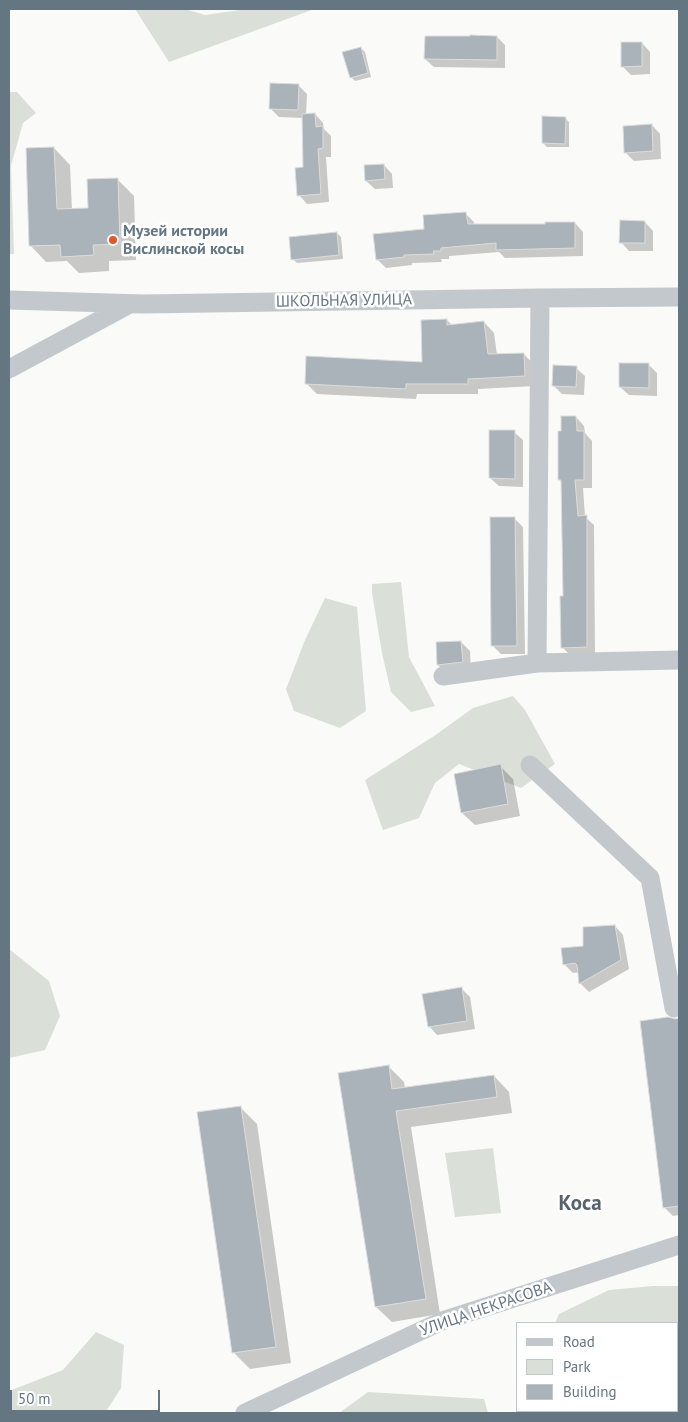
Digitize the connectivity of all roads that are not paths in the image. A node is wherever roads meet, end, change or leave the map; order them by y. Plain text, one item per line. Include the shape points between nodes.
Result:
1 (679, 297) edge
2 (540, 298) junction
3 (9, 300) edge
4 (129, 304) junction
5 (9, 369) edge
6 (679, 660) edge
7 (537, 663) junction
8 (443, 676) dead end
9 (530, 765) dead end
10 (674, 1008) dead end
11 (679, 1245) edge
12 (245, 1413) edge

1 - 2 street, ШКОЛЬНАЯ УЛИЦА
2 - 4 street, ШКОЛЬНАЯ УЛИЦА
2 - 7 street
3 - 4 street, ШКОЛЬНАЯ УЛИЦА
4 - 5 street
6 - 7 street
7 - 8 street
9 - 10 street via 650,878
11 - 12 street, УЛИЦА НЕКРАСОВА via 442,1321

